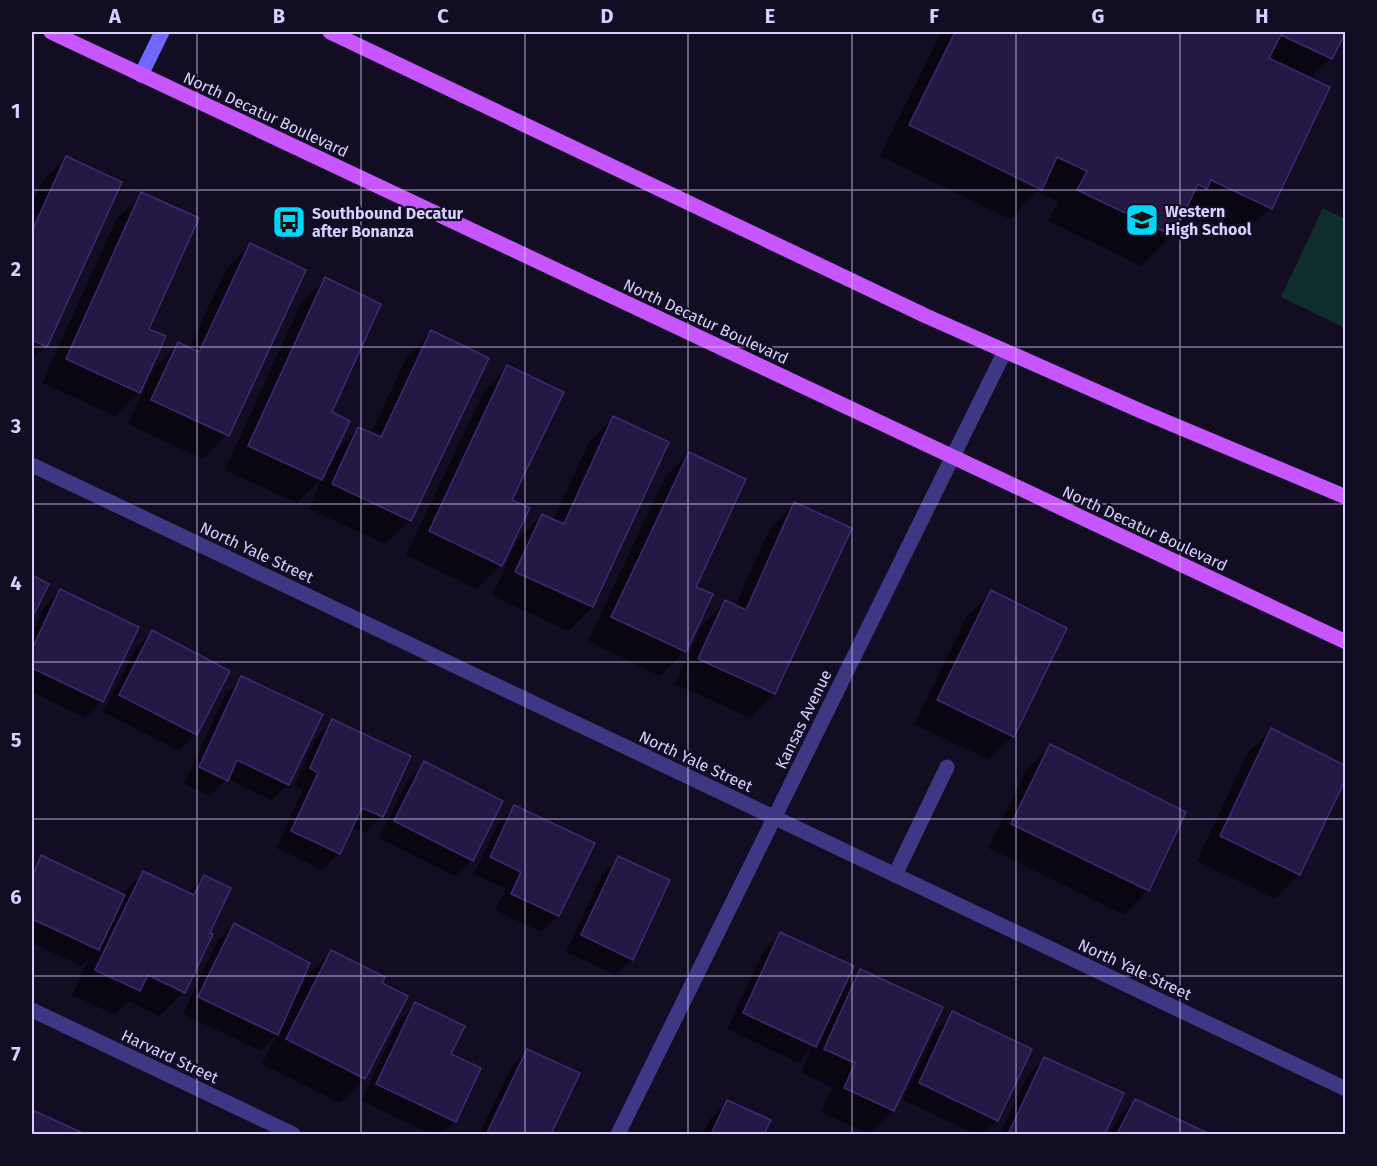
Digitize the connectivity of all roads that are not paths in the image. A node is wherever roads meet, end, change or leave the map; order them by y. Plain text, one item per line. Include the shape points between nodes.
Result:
1 (51, 32) edge
2 (162, 32) edge
3 (330, 32) edge
4 (141, 75) junction
5 (1005, 351) junction
6 (952, 457) junction
7 (32, 465) edge
8 (1346, 497) edge
9 (1346, 642) edge
10 (947, 767) dead end
11 (775, 818) junction
12 (895, 875) junction
13 (32, 1010) edge
14 (1346, 1089) edge
15 (293, 1134) edge
16 (618, 1134) edge

1 - 4 main road, North Decatur Boulevard
2 - 4 street
3 - 5 main road
4 - 6 main road, North Decatur Boulevard
5 - 6 street, Kansas Avenue
5 - 8 main road
6 - 9 main road, North Decatur Boulevard
6 - 11 street, Kansas Avenue
7 - 11 street, North Yale Street
10 - 12 street
11 - 12 street, North Yale Street
11 - 16 street, Kansas Avenue
12 - 14 street, North Yale Street
13 - 15 street, Harvard Street

